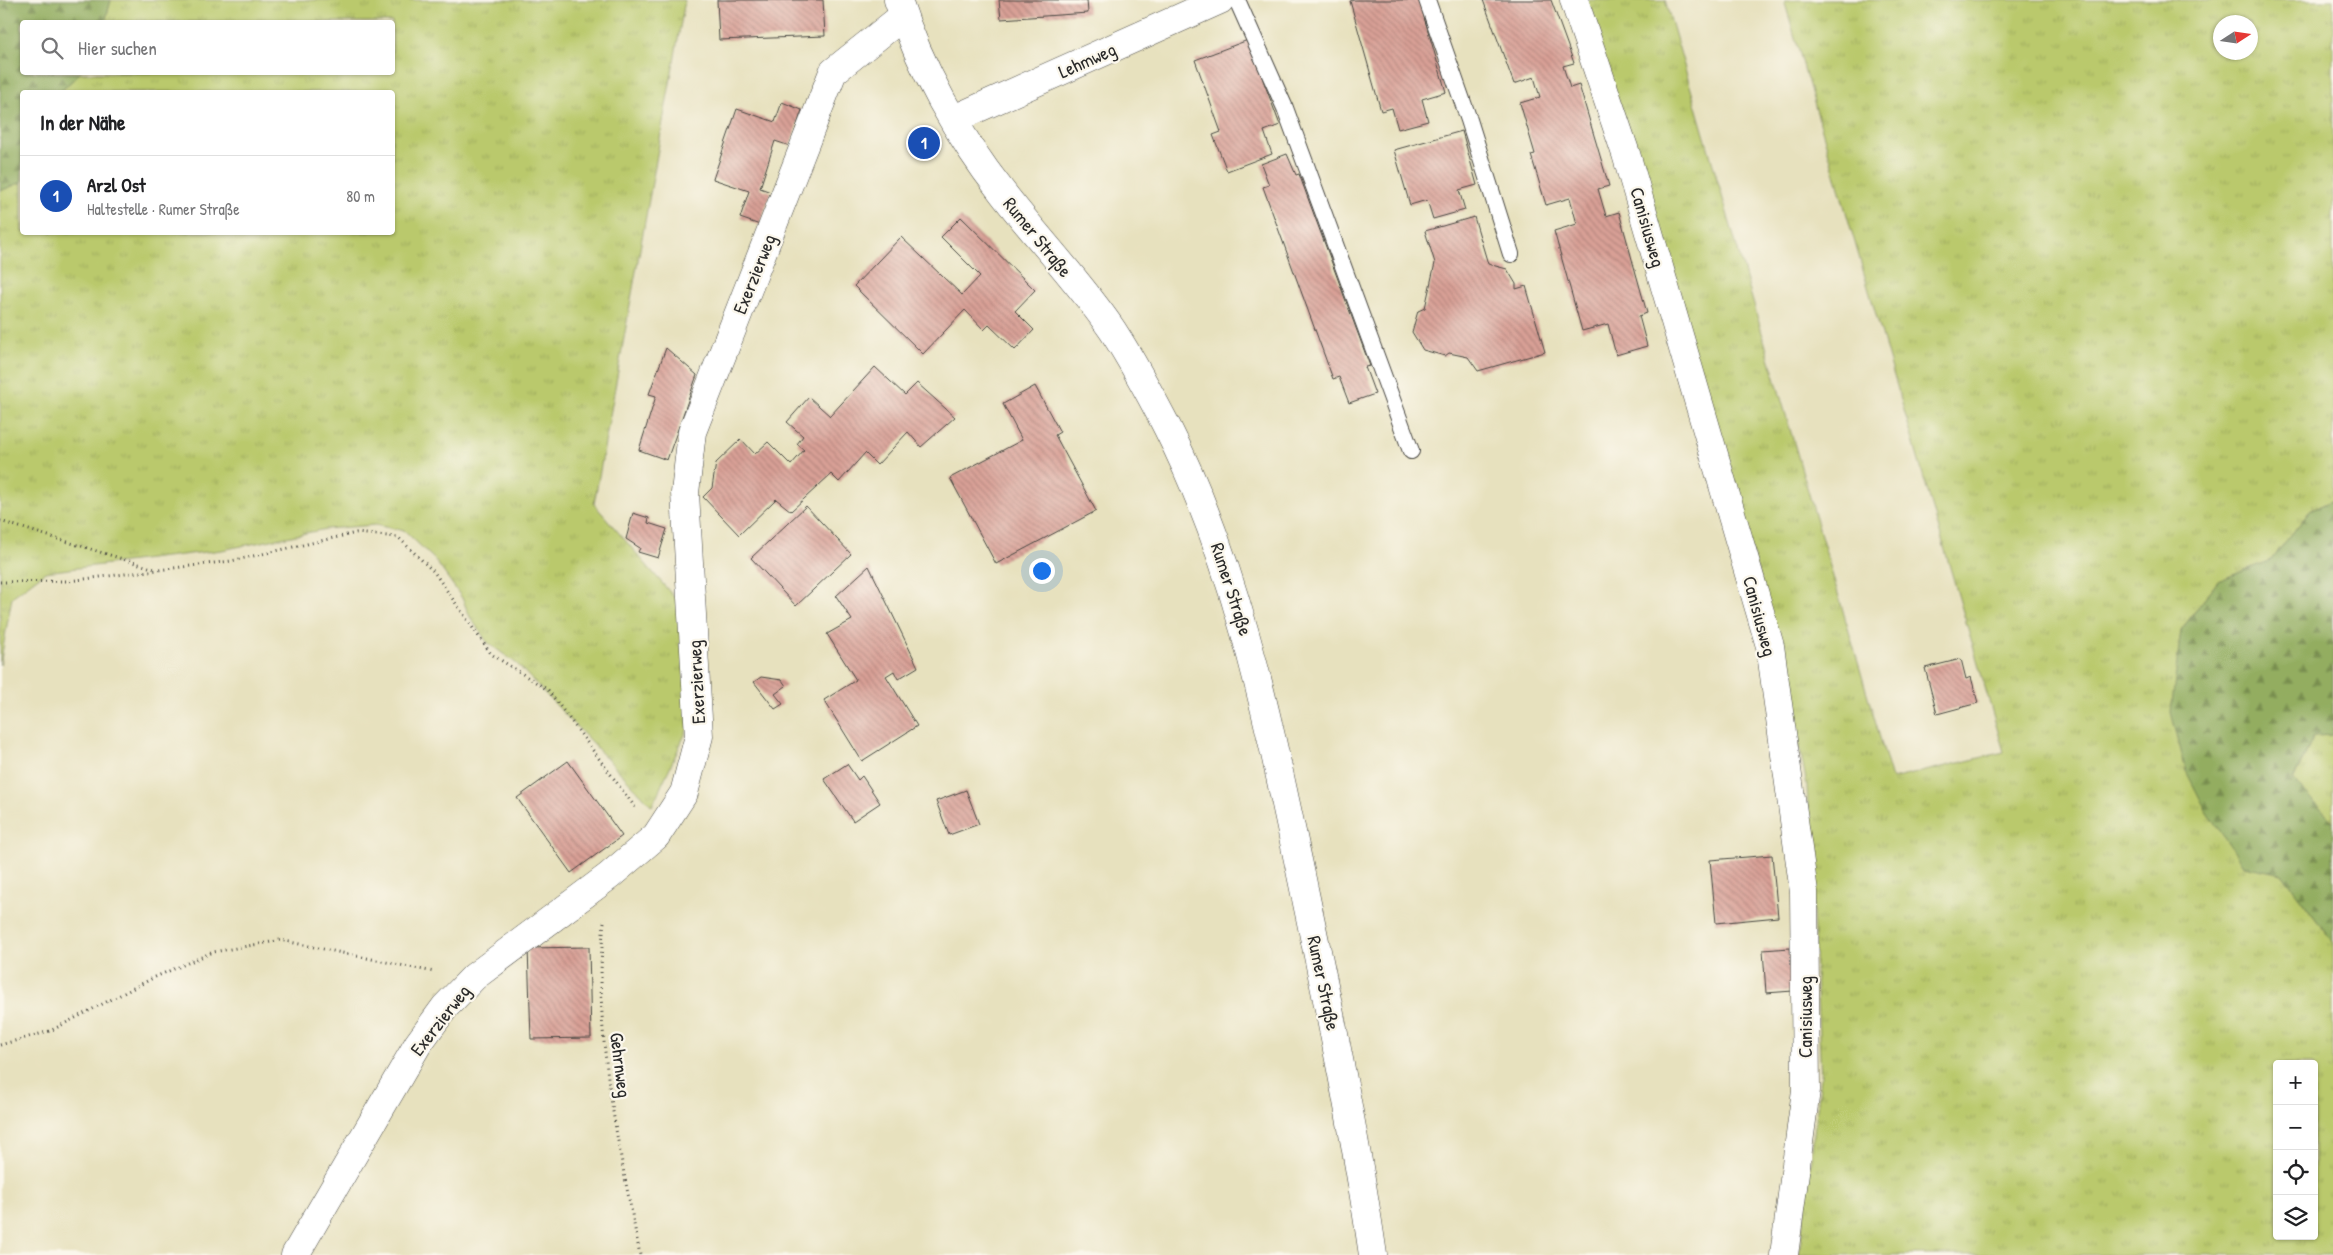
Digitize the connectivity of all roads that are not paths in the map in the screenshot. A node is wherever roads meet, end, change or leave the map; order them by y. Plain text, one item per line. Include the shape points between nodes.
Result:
1 (1220, 0) edge
2 (1237, 0) edge
3 (1428, 0) edge
4 (1574, 0) edge
5 (901, 8) edge
6 (954, 119) junction
7 (1511, 254) dead end
8 (1411, 451) dead end
9 (295, 1255) edge
10 (1373, 1255) edge
11 (1784, 1255) edge

1 - 6 street, Lehmweg
2 - 8 lane via 1285,108
3 - 7 lane
4 - 11 street, Canisiusweg via 1626,154 1770,646 1804,892 1806,1090
5 - 6 street, Rumer Straße via 924,66
5 - 9 street, Exerzierweg via 833,72 692,432 685,493 699,736 684,793 656,836 609,876 474,977 445,1006 418,1044
6 - 10 street, Rumer Straße via 1000,190 1112,330 1167,427 1212,528 1263,695 1338,1051

